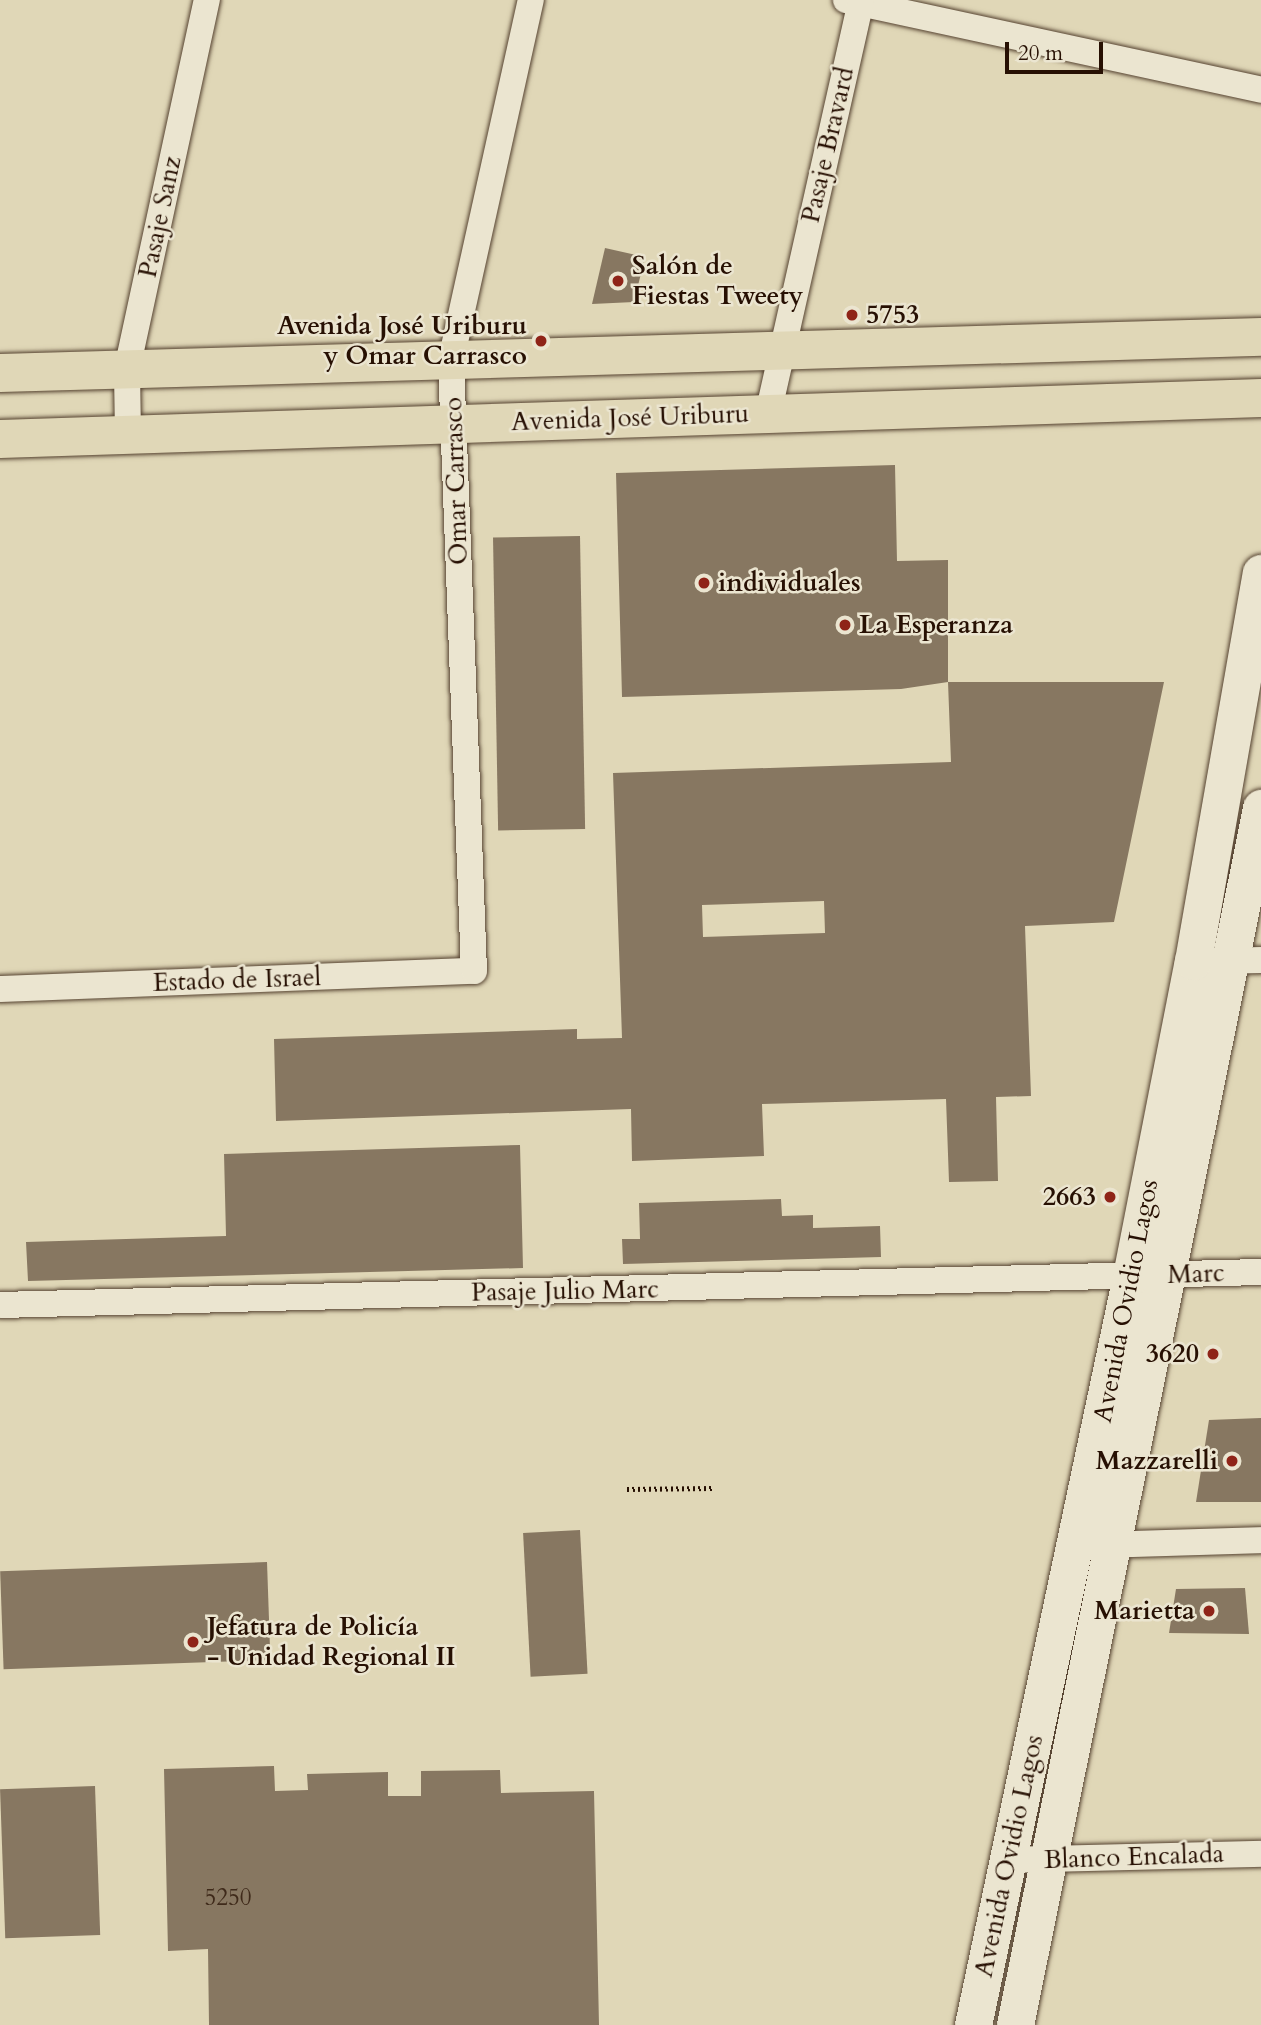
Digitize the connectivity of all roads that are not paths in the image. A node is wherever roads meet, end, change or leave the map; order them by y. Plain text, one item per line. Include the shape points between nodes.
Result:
1 (207, 0) edge
2 (531, 0) edge
3 (856, 1) edge
4 (1261, 90) edge
5 (1261, 337) edge
6 (781, 351) junction
7 (452, 360) junction
8 (127, 369) junction
9 (0, 373) edge
10 (1261, 398) edge
11 (768, 414) junction
12 (454, 424) junction
13 (128, 435) junction
14 (0, 439) edge
15 (1261, 573) edge
16 (1261, 808) edge
17 (1193, 961) junction
18 (1245, 961) edge
19 (474, 971) joint
20 (0, 989) edge
21 (1261, 1272) edge
22 (1167, 1275) junction
23 (1131, 1276) junction
24 (0, 1305) edge
25 (1261, 1540) edge
26 (1094, 1545) junction
27 (1261, 1854) edge
28 (1008, 1860) junction
29 (1048, 1860) junction
30 (973, 2025) edge
31 (1015, 2025) edge

1 - 8 street, Pasaje Sanz
2 - 7 street, Omar Carrasco
3 - 4 street
3 - 6 street, Pasaje Bravard
5 - 6 main road
6 - 7 main road
6 - 11 street, Pasaje Bravard
7 - 8 main road
7 - 12 street, Omar Carrasco
8 - 9 main road
8 - 13 street, Pasaje Sanz
10 - 11 main road, Avenida José Uriburu
11 - 12 main road, Avenida José Uriburu
12 - 13 main road, Avenida José Uriburu
12 - 19 street, Omar Carrasco
13 - 14 main road, Avenida José Uriburu
15 - 17 main road, Avenida Ovidio Lagos
16 - 18 main road, Avenida Ovidio Lagos
17 - 18 street
17 - 23 main road, Avenida Ovidio Lagos
18 - 22 main road, Avenida Ovidio Lagos
19 - 20 street, Estado de Israel
21 - 22 street, Marc
22 - 23 street, Marc
22 - 26 main road, Avenida Ovidio Lagos
23 - 24 street, Pasaje Julio Marc
23 - 26 main road, Avenida Ovidio Lagos
25 - 26 street
26 - 28 main road, Avenida Ovidio Lagos
26 - 29 main road, Avenida Ovidio Lagos
27 - 29 street, Blanco Encalada
28 - 29 street, Blanco Encalada
28 - 30 main road, Avenida Ovidio Lagos
29 - 31 main road, Avenida Ovidio Lagos

